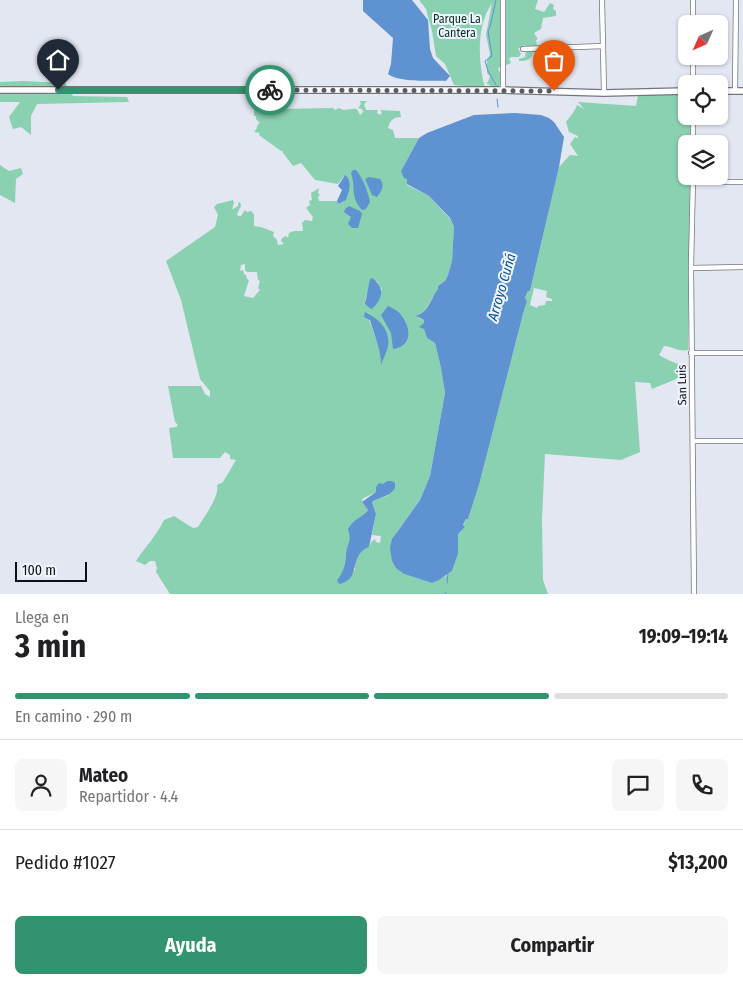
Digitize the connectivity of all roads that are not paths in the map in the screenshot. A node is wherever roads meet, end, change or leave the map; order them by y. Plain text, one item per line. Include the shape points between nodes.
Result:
1 (503, 0) edge
2 (602, 0) edge
3 (693, 0) edge
4 (736, 0) edge
5 (693, 15) edge
6 (603, 46) junction
7 (523, 49) dead end
8 (0, 90) edge
9 (503, 90) junction
10 (728, 91) edge
11 (735, 91) junction
12 (743, 91) edge
13 (678, 92) edge
14 (604, 93) junction
15 (728, 182) edge
16 (743, 182) edge
17 (693, 185) edge
18 (743, 267) edge
19 (691, 268) junction
20 (691, 353) junction
21 (743, 353) edge
22 (693, 441) junction
23 (743, 441) edge
24 (694, 594) edge

1 - 9 street
2 - 6 street
3 - 5 street
4 - 11 street
6 - 7 street
6 - 14 street
8 - 9 street
9 - 14 street
10 - 11 street
11 - 12 street
13 - 14 street
15 - 16 street
17 - 19 street, San Luis
18 - 19 street
19 - 20 street, San Luis
20 - 21 street
20 - 22 street, San Luis
22 - 23 street
22 - 24 street, San Luis

